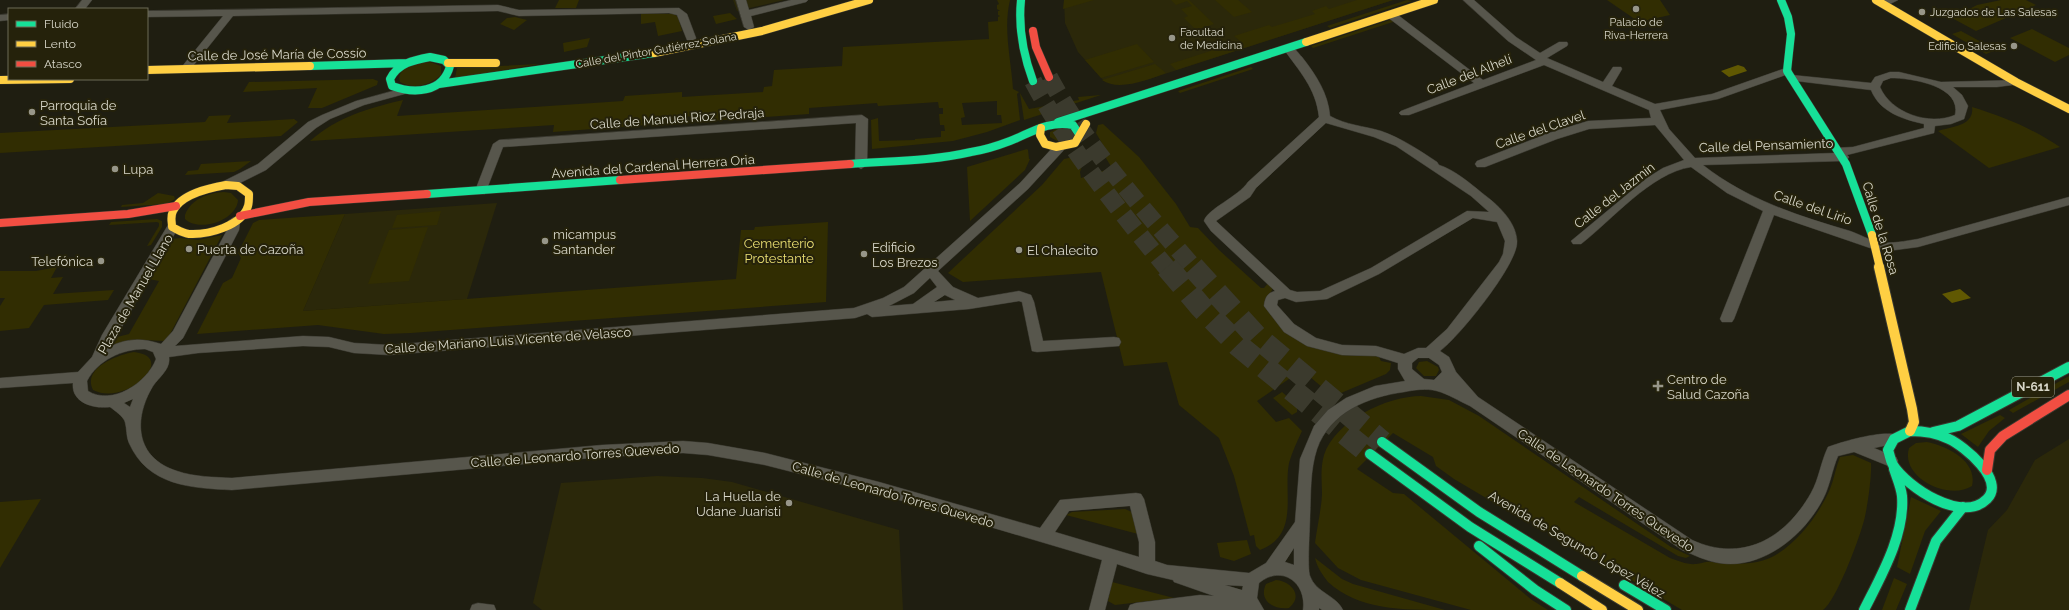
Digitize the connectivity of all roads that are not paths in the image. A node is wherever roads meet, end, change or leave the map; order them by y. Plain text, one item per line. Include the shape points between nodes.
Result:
1 (88, 0) edge
2 (741, 0) edge
3 (803, 0) edge
4 (844, 0) edge
5 (869, 0) edge
6 (1021, 0) edge
7 (1468, 0) edge
8 (1781, 0) edge
9 (1893, 0) edge
10 (1430, 1) edge
11 (1879, 2) edge
12 (81, 8) edge
13 (231, 12) junction
14 (148, 14) edge
15 (745, 14) junction
16 (1390, 14) junction
17 (1032, 20) dead end
18 (749, 27) junction
19 (691, 38) junction
20 (1563, 44) dead end
21 (1288, 48) junction
22 (1542, 59) junction
23 (522, 62) dead end
24 (407, 63) junction
25 (448, 63) junction
26 (509, 63) dead end
27 (185, 69) junction
28 (1617, 69) dead end
29 (148, 70) edge
30 (1790, 74) junction
31 (1049, 77) tunnel mouth
32 (148, 78) edge
33 (391, 79) junction
34 (1033, 81) tunnel mouth
35 (2016, 82) junction
36 (439, 84) junction
37 (1482, 84) junction
38 (1939, 84) junction
39 (1606, 87) junction
40 (1875, 87) junction
41 (404, 91) junction
42 (360, 103) junction
43 (1105, 108) junction
44 (1654, 108) junction
45 (2069, 109) edge
46 (1405, 113) dead end
47 (1325, 118) junction
48 (1657, 121) junction
49 (1058, 122) junction
50 (1928, 122) junction
51 (1041, 128) junction
52 (1079, 134) junction
53 (1010, 140) junction
54 (1042, 142) junction
55 (1059, 148) junction
56 (1841, 154) junction
57 (1691, 162) junction
58 (1481, 164) dead end
59 (861, 165) junction
60 (262, 167) junction
61 (1041, 170) junction
62 (226, 185) junction
63 (481, 191) junction
64 (254, 197) junction
65 (2069, 201) edge
66 (296, 203) junction
67 (1487, 204) junction
68 (176, 206) junction
69 (1770, 209) junction
70 (128, 214) junction
71 (1471, 214) junction
72 (1501, 218) junction
73 (237, 219) junction
74 (0, 223) edge
75 (171, 224) junction
76 (1577, 241) dead end
77 (1876, 246) junction
78 (931, 270) junction
79 (945, 288) junction
80 (1286, 293) junction
81 (983, 300) junction
82 (914, 309) junction
83 (855, 313) junction
84 (1727, 319) dead end
85 (1455, 329) junction
86 (1114, 342) dead end
87 (162, 353) junction
88 (1428, 353) junction
89 (98, 360) junction
90 (1405, 364) junction
91 (1447, 367) junction
92 (2069, 367) edge
93 (82, 377) junction
94 (0, 383) edge
95 (147, 384) junction
96 (1429, 385) junction
97 (1387, 388) junction
98 (2069, 395) edge
99 (112, 400) junction
100 (1475, 402) junction
101 (132, 419) junction
102 (1910, 431) junction
103 (1933, 432) junction
104 (1893, 439) junction
105 (1382, 442) tunnel mouth
106 (1855, 446) junction
107 (1370, 454) tunnel mouth
108 (1892, 464) junction
109 (1987, 470) junction
110 (1395, 474) junction
111 (1433, 480) junction
112 (1963, 507) junction
113 (1492, 509) dead end
114 (1301, 525) junction
115 (1043, 537) junction
116 (1111, 556) junction
117 (1148, 567) junction
118 (1272, 568) junction
119 (1167, 572) junction
120 (1302, 577) junction
121 (1612, 578) dead end
122 (1252, 580) junction
123 (1312, 602) edge
124 (1253, 607) edge
125 (478, 610) edge
126 (488, 610) edge
127 (1097, 610) edge
128 (1136, 610) edge
129 (1335, 610) edge
130 (1566, 610) edge
131 (1602, 610) edge
132 (1638, 610) edge
133 (1666, 610) edge
134 (1864, 610) edge
135 (1910, 610) edge

1 - 12 street
2 - 15 street
3 - 15 street, Calle del Pintor Gutiérrez Solana
4 - 18 main road, Calle del Pintor Gutiérrez Solana
5 - 36 main road, Calle del Pintor Gutiérrez Solana via 778,28 676,49
6 - 34 main road via 1019,39
7 - 22 street via 1512,39
8 - 30 main road via 1791,32 1786,65
9 - 11 street
10 - 16 main road, Avenida del Cardenal Herrera Oria
11 - 35 main road
13 - 14 street
13 - 19 street via 473,8 498,8 519,13 669,10 682,14
13 - 27 street
15 - 18 street
16 - 21 main road, Avenida del Cardenal Herrera Oria
16 - 37 street
17 - 31 main road via 1036,47
18 - 19 main road, Calle del Pintor Gutiérrez Solana
19 - 23 main road, Calle del Pintor Gutiérrez Solana via 562,59
20 - 22 street, Calle del Alhelí
21 - 43 main road, Avenida del Cardenal Herrera Oria
21 - 47 street via 1314,80 1324,104
22 - 37 street, Calle del Alhelí
22 - 39 street
24 - 25 main road, Calle de José María de Cossío via 438,58
24 - 27 main road, Calle de José María de Cossío
24 - 33 main road
25 - 26 main road
25 - 36 main road via 450,73
27 - 29 main road, Calle de José María de Cossío
28 - 39 street
30 - 40 street
30 - 44 street via 1714,97
30 - 56 main road, Calle de la Rosa
32 - 33 main road, Calle de José María de Cossío via 374,73
33 - 41 main road via 395,88
33 - 42 street via 382,91
35 - 38 street
35 - 45 main road
36 - 41 main road, Calle del Pintor Gutiérrez Solana via 415,92
37 - 46 street, Calle del Alhelí
38 - 40 street via 1916,76 1898,74 1879,79
38 - 50 street via 1960,101 1963,112 1948,122
39 - 44 street
40 - 50 street via 1881,100 1892,108
41 - 42 street
42 - 60 street via 312,125
43 - 49 main road, Avenida del Cardenal Herrera Oria
43 - 52 main road, Avenida del Cardenal Herrera Oria via 1088,121
44 - 48 street, Calle del Lirio
47 - 67 street via 1337,125 1365,130 1398,142 1475,192
47 - 80 street via 1252,185 1246,194 1211,217 1210,221 1214,228
48 - 57 street, Calle del Lirio
48 - 58 street, Calle del Clavel via 1588,126 1553,136
49 - 51 main road, Avenida del Cardenal Herrera Oria
49 - 52 main road via 1073,125
50 - 56 street, Calle del Pensamiento via 1930,130
51 - 53 main road, Avenida del Cardenal Herrera Oria
51 - 54 main road via 1038,133
52 - 55 main road, Avenida del Cardenal Herrera Oria via 1075,143
53 - 54 main road, Avenida del Cardenal Herrera Oria
53 - 59 main road, Avenida del Cardenal Herrera Oria via 945,157
54 - 55 main road, Avenida del Cardenal Herrera Oria
54 - 61 street
55 - 61 street, Calle de Mariano Luis Vicente de Velasco
56 - 57 street, Calle del Pensamiento
56 - 77 main road, Calle de la Rosa
57 - 69 street, Calle del Lirio via 1716,180
57 - 76 street, Calle del Jazmín via 1668,170
59 - 63 main road, Avenida del Cardenal Herrera Oria
59 - 63 street, Calle de Manuel Rioz Pedraja via 862,119 499,144
60 - 62 street
60 - 64 street
61 - 78 street, Calle de Mariano Luis Vicente de Velasco
62 - 64 main road via 238,186
62 - 68 main road via 198,191
63 - 66 main road, Avenida del Cardenal Herrera Oria
64 - 66 main road
64 - 73 main road
65 - 77 street, Calle del Lirio via 1918,243
66 - 73 main road via 266,208
67 - 71 street
67 - 72 street
68 - 70 main road
68 - 75 main road
69 - 77 street, Calle del Lirio
69 - 84 street
70 - 74 main road
70 - 75 main road via 159,216
71 - 72 street
71 - 80 street via 1375,271 1322,296 1296,297
72 - 85 street via 1510,234 1509,253 1495,277
73 - 75 main road via 206,233 180,232
73 - 87 street via 178,334
75 - 89 street, Plaza de Manuel Llano via 107,339
77 - 102 main road, Calle de la Rosa via 1912,409 1914,422
78 - 79 street, Calle de Mariano Luis Vicente de Velasco
78 - 83 street, Calle de Mariano Luis Vicente de Velasco via 909,290
79 - 81 street, Calle de Mariano Luis Vicente de Velasco via 964,299
79 - 82 street
80 - 90 street via 1274,296 1271,306 1289,328 1312,342 1342,350 1376,351
81 - 82 street, Calle de Mariano Luis Vicente de Velasco via 969,304
81 - 86 street, Calle de Mariano Luis Vicente de Velasco via 1020,296 1026,298 1037,348
82 - 83 street, Calle de Mariano Luis Vicente de Velasco
83 - 87 street, Calle de Mariano Luis Vicente de Velasco via 389,350 303,341
85 - 88 street
85 - 91 street
87 - 89 street, Plaza de Manuel Llano via 153,346 137,344 118,348
87 - 95 street via 160,370
88 - 90 street via 1412,354
88 - 91 street via 1435,355
89 - 93 street, Plaza de Manuel Llano
90 - 96 street via 1414,380
90 - 97 street
91 - 96 street via 1448,378 1443,383
91 - 100 street, Calle de Leonardo Torres Quevedo
92 - 103 main road, N-611 via 1958,426
93 - 94 street
93 - 99 street via 80,389 85,397 97,401
95 - 99 street via 132,394
95 - 101 street
96 - 97 street
96 - 100 street, Calle de Leonardo Torres Quevedo
97 - 114 street via 1359,397 1342,408 1324,424 1314,439 1307,460
98 - 109 main road, N-611 via 2003,436 1990,450
99 - 101 street
100 - 106 street, Calle de Leonardo Torres Quevedo via 1687,545 1701,552 1737,557 1762,551 1776,544 1792,529 1819,492 1833,451
101 - 115 street, Calle de Leonardo Torres Quevedo via 138,448 149,462 173,478 195,482 232,484 602,451 689,447 737,453 879,488
102 - 103 main road
102 - 104 main road
103 - 109 main road via 1961,445
104 - 106 street, Calle de Leonardo Torres Quevedo
104 - 108 main road via 1890,447
105 - 111 main road, Avenida de Segundo López Vélez
106 - 108 street
107 - 110 main road
108 - 112 main road via 1905,481 1921,493 1934,500
108 - 134 main road via 1902,495 1901,519 1876,587
109 - 112 main road via 1992,482 1989,496 1985,502 1976,506
110 - 130 main road via 1470,539 1535,590
110 - 131 main road via 1470,527
111 - 113 main road, Avenida de Segundo López Vélez
111 - 132 main road, Avenida de Segundo López Vélez via 1535,548
112 - 135 main road via 1936,541
114 - 118 street
114 - 120 street
115 - 116 street, Calle de Leonardo Torres Quevedo
115 - 117 street via 1065,505 1136,499 1147,542
116 - 117 street, Calle de Leonardo Torres Quevedo
116 - 127 street
117 - 119 street, Calle de Leonardo Torres Quevedo
118 - 120 street via 1287,570
118 - 122 street
119 - 122 street, Calle de Leonardo Torres Quevedo
119 - 124 street, Calle de Leonardo Torres Quevedo
120 - 123 street via 1309,585
121 - 133 main road, Avenida de Segundo López Vélez
122 - 124 street
123 - 129 street
124 - 128 street via 1200,602
125 - 126 street

